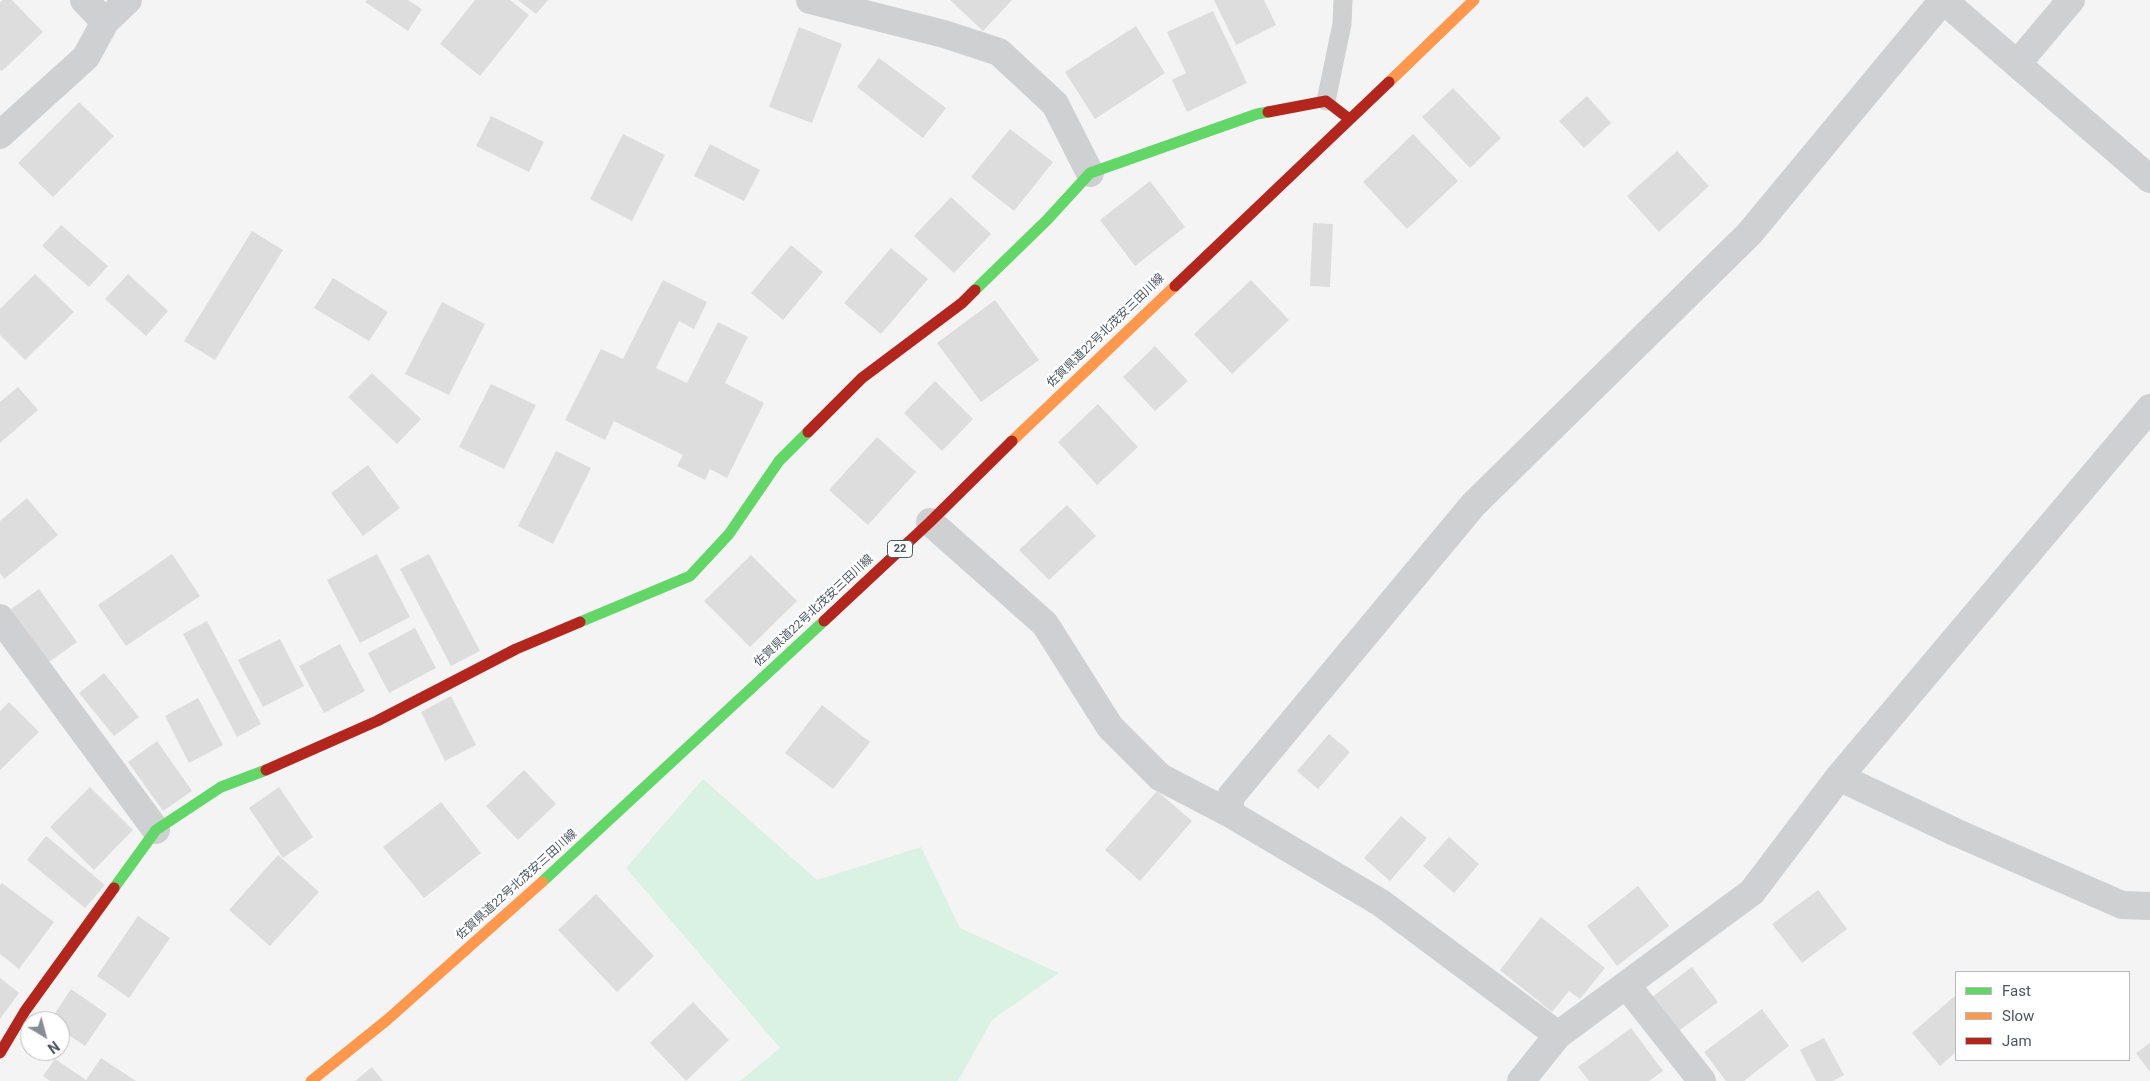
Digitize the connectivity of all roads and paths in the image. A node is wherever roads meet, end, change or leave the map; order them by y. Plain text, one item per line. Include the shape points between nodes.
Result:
1 (84, 0) edge
2 (128, 0) edge
3 (810, 0) edge
4 (1343, 0) edge
5 (1474, 0) edge
6 (1943, 0) edge
7 (2071, 0) edge
8 (105, 22) junction
9 (2017, 64) junction
10 (1326, 101) junction
11 (1348, 118) junction
12 (0, 135) edge
13 (1090, 173) junction
14 (2150, 179) edge
15 (2150, 408) edge
16 (930, 522) junction
17 (0, 618) edge
18 (1839, 778) junction
19 (1229, 813) junction
20 (156, 830) junction
21 (2150, 906) edge
22 (1627, 986) junction
23 (1558, 1036) junction
24 (0, 1053) edge
25 (311, 1081) edge
26 (1521, 1081) edge
27 (1702, 1081) edge

1 - 8 street
2 - 8 street
3 - 13 street via 944,34 999,52 1054,104
4 - 10 lane via 1342,24
5 - 11 street, 佐賀県道22号北茂安三田川線 / 22
6 - 9 street
6 - 19 street via 1749,234 1473,504 1231,796
7 - 9 street
8 - 12 street via 86,57
9 - 14 street
10 - 11 street
10 - 13 street via 1257,114
11 - 16 street, 佐賀県道22号北茂安三田川線 / 22
13 - 20 street via 962,303 862,378 779,461 729,534 690,576 516,649 377,721 289,761 221,787
15 - 18 street
16 - 19 street via 1045,624 1110,727 1160,777
16 - 25 street, 佐賀県道22号北茂安三田川線 / 22 via 550,875 387,1020
17 - 20 street
18 - 21 street via 2122,905
18 - 22 street via 1752,892
19 - 23 street via 1381,903
20 - 24 street via 25,1011
22 - 23 street
22 - 27 street
23 - 26 street

